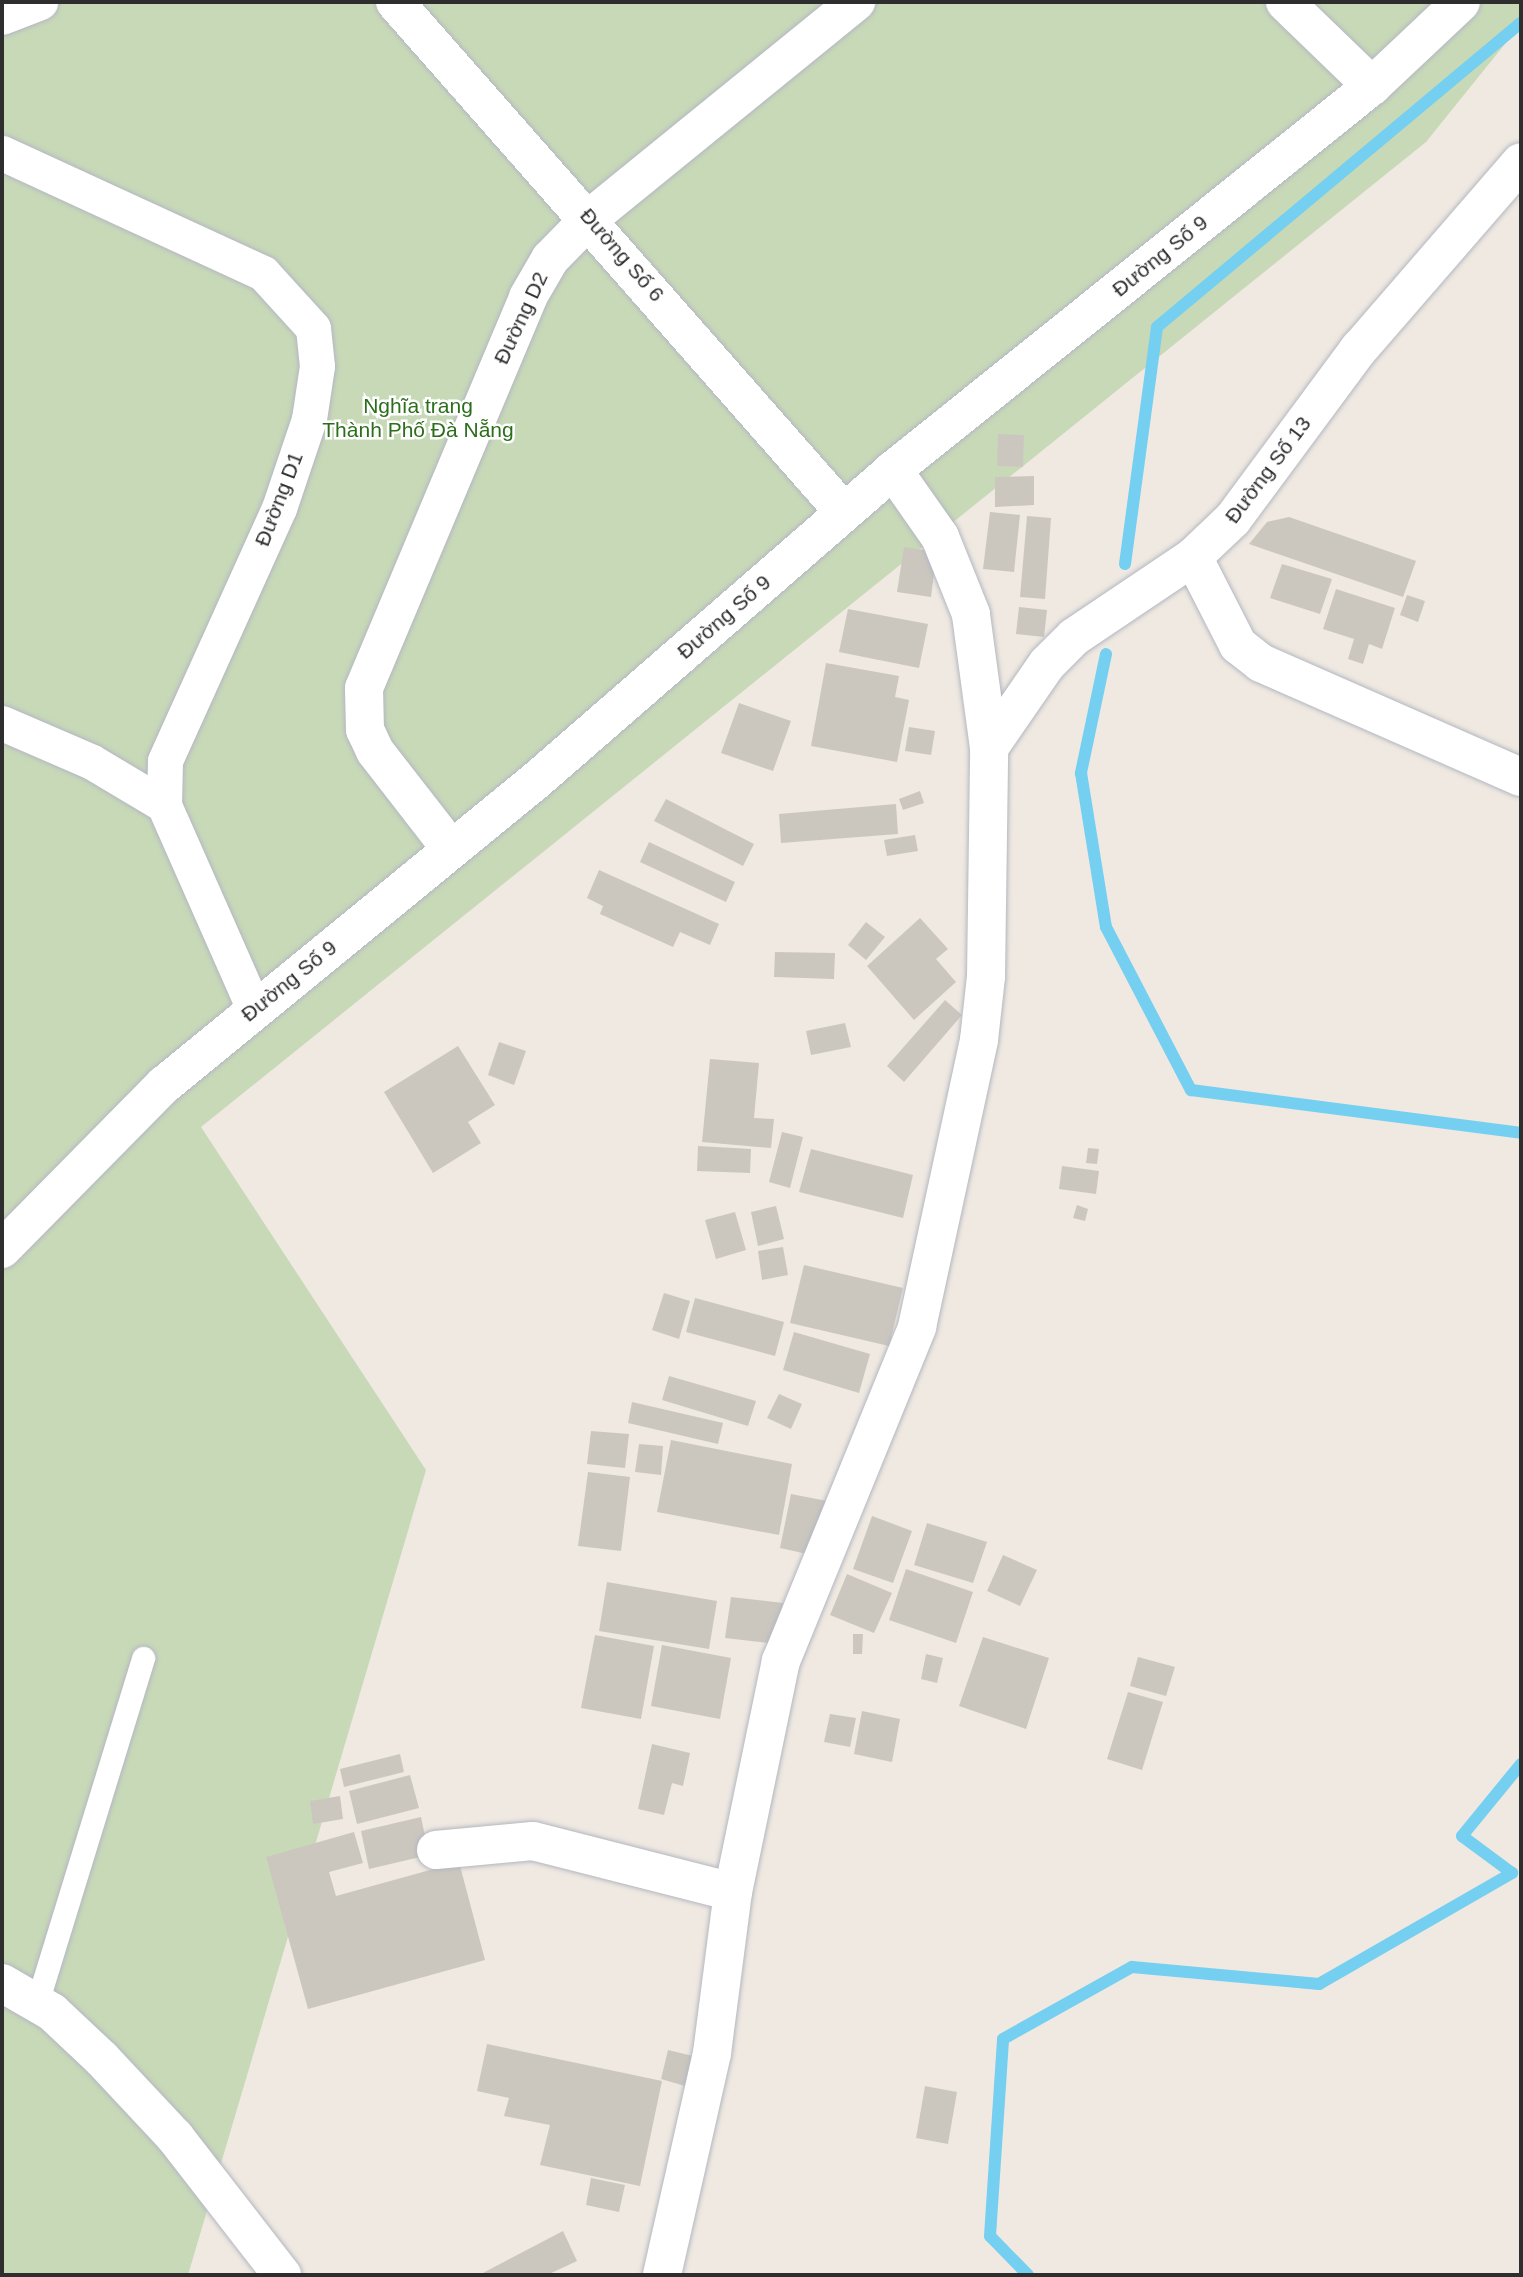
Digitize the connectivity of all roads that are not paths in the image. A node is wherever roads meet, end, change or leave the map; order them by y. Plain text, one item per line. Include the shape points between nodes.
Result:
1 (39, 2) edge
2 (395, 2) edge
3 (856, 2) edge
4 (1285, 2) edge
5 (1461, 2) edge
6 (2, 16) edge
7 (1351, 66) junction
8 (2, 153) edge
9 (1521, 162) edge
10 (1508, 190) edge
11 (590, 218) junction
12 (893, 470) junction
13 (844, 512) junction
14 (1193, 557) junction
15 (2, 723) edge
16 (989, 748) junction
17 (1521, 778) edge
18 (164, 805) junction
19 (452, 849) junction
20 (254, 1009) junction
21 (2, 1250) edge
22 (143, 1658) dead end
23 (436, 1850) dead end
24 (733, 1892) junction
25 (2, 1983) edge
26 (37, 2003) junction
27 (282, 2275) edge
28 (662, 2275) edge

1 - 6 street
2 - 11 street, Đường Số 6
3 - 11 street, Đường D2
4 - 7 street
5 - 7 street, Đường Số 9
7 - 12 street, Đường Số 9
8 - 18 street, Đường D1 via 263,274 313,328 317,366 309,419 279,508 165,761
9 - 10 street, Đường Số 13
10 - 14 street, Đường Số 13 via 1359,349 1233,519
11 - 13 street, Đường Số 6
11 - 19 street, Đường D2 via 533,286 364,688 364,720 375,751
12 - 13 street, Đường Số 9
12 - 16 street via 957,572 971,614
13 - 19 street, Đường Số 9
14 - 16 street, Đường Số 13 via 1074,637 1047,664
14 - 17 street via 1238,645 1261,663
15 - 18 street via 102,766
16 - 24 street via 982,1015 917,1327 781,1661
18 - 20 street, Đường D1
19 - 20 street, Đường Số 9
20 - 21 street, Đường Số 9 via 74,1169
22 - 26 lane
23 - 24 street via 533,1841
24 - 28 street via 712,2053
25 - 26 street
26 - 27 street via 175,2137

